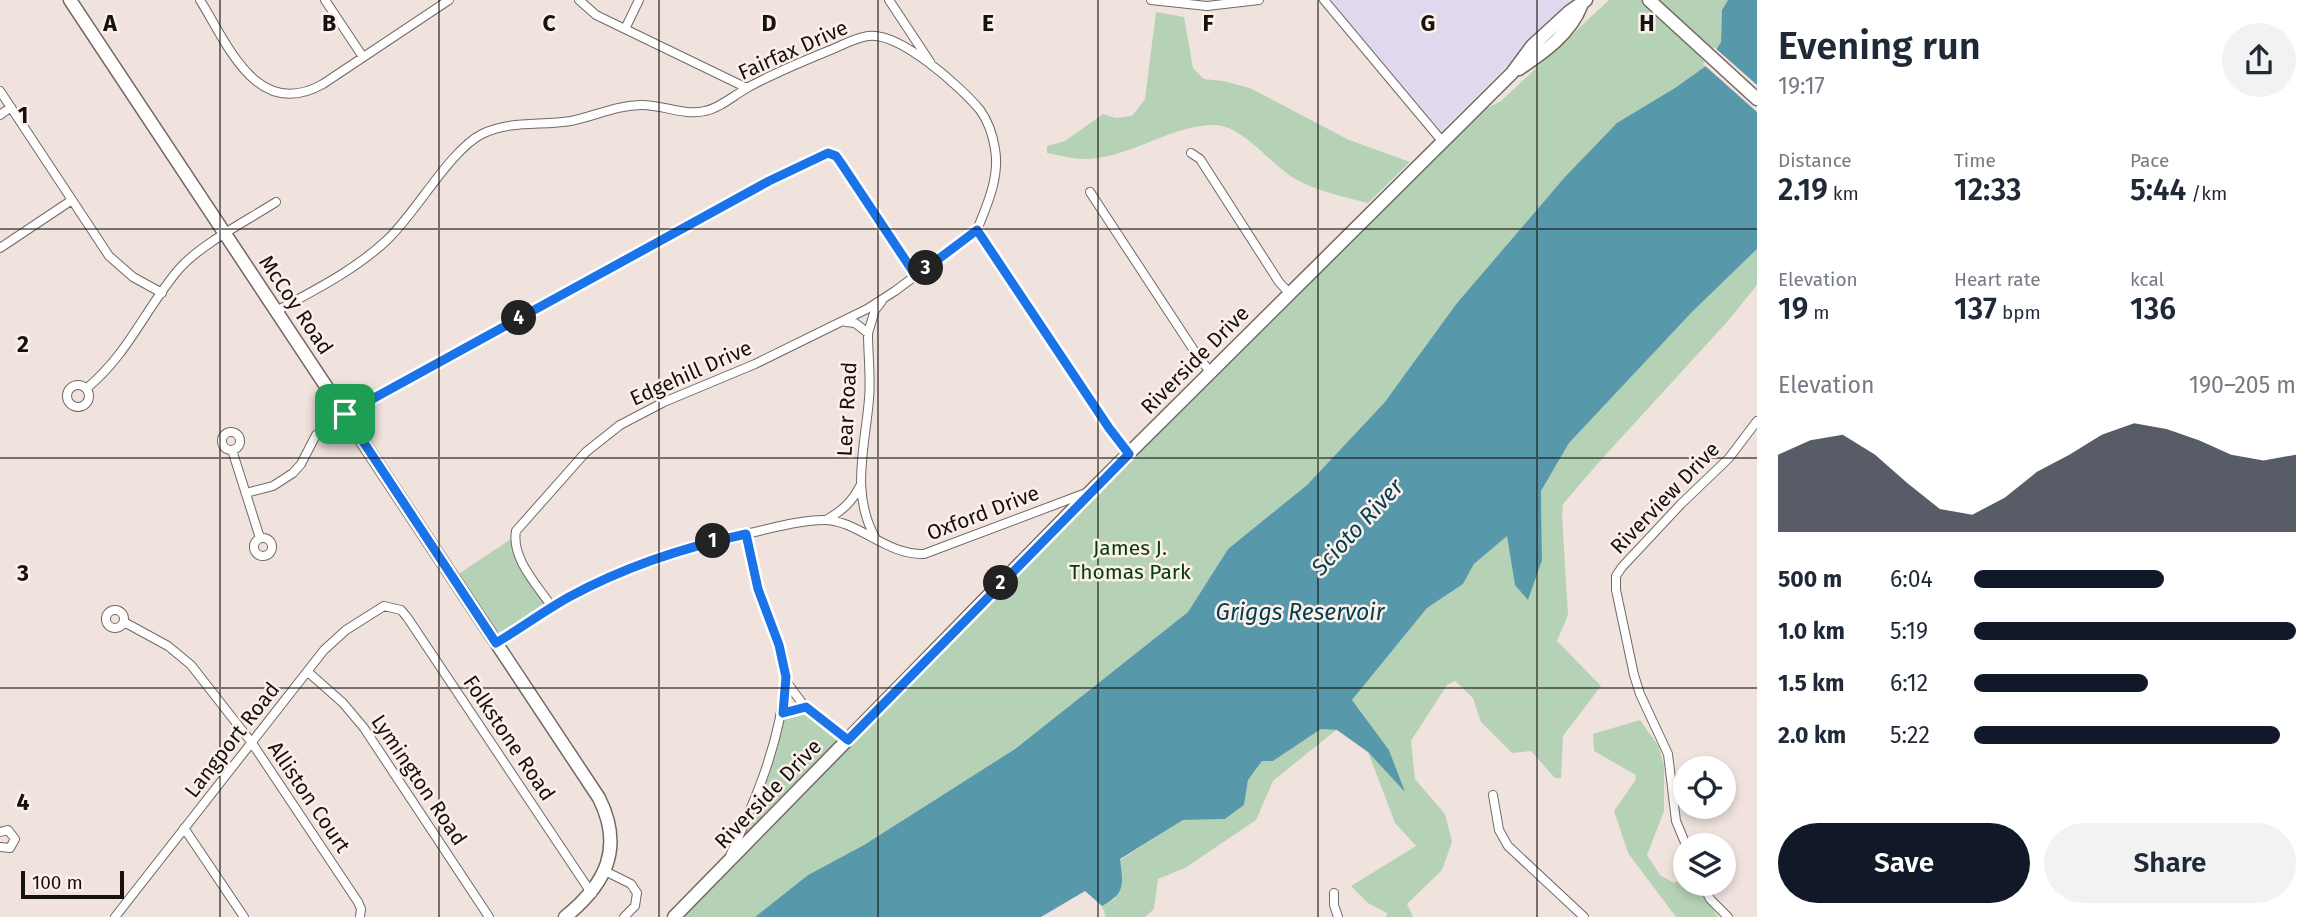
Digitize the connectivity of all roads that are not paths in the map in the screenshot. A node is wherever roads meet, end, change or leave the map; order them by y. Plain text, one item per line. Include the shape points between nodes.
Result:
1 (70, 0) edge
2 (200, 0) edge
3 (325, 0) edge
4 (449, 0) edge
5 (579, 0) edge
6 (639, 0) edge
7 (889, 0) edge
8 (1151, 0) edge
9 (1259, 0) edge
10 (1324, 0) edge
11 (1649, 0) edge
12 (1583, 3) edge
13 (625, 29) junction
14 (363, 57) junction
15 (934, 68) junction
16 (747, 88) junction
17 (0, 90) edge
18 (1757, 99) edge
19 (11, 107) junction
20 (0, 115) edge
21 (1442, 141) junction
22 (1191, 153) dead end
23 (1090, 192) dead end
24 (72, 200) junction
25 (276, 202) dead end
26 (977, 230) junction
27 (225, 235) junction
28 (0, 248) edge
29 (916, 276) junction
30 (162, 293) junction
31 (1289, 293) junction
32 (885, 298) junction
33 (276, 311) junction
34 (843, 322) junction
35 (867, 333) junction
36 (1210, 372) junction
37 (88, 388) dead end
38 (345, 414) junction
39 (1757, 421) edge
40 (232, 450) dead end
41 (1129, 454) junction
42 (860, 486) junction
43 (1092, 491) junction
44 (246, 494) junction
45 (826, 520) junction
46 (746, 534) junction
47 (260, 538) dead end
48 (877, 542) junction
49 (393, 606) joint
50 (552, 607) junction
51 (124, 622) dead end
52 (496, 643) junction
53 (308, 672) junction
54 (786, 677) junction
55 (806, 707) junction
56 (783, 713) junction
57 (848, 740) junction
58 (252, 743) junction
59 (1493, 795) dead end
60 (1, 828) edge
61 (184, 828) junction
62 (1681, 833) edge
63 (0, 847) edge
64 (725, 865) junction
65 (605, 871) junction
66 (1334, 893) dead end
67 (592, 894) junction
68 (1709, 896) edge
69 (117, 916) edge
70 (244, 917) edge
71 (360, 917) edge
72 (489, 917) edge
73 (565, 917) edge
74 (624, 917) edge
75 (674, 917) edge
76 (1338, 917) edge
77 (1584, 917) edge
78 (1728, 917) edge

1 - 27 main road, McCoy Road
2 - 14 street via 243,69 260,85 280,93 313,90
3 - 14 street
4 - 14 street
5 - 13 street via 596,15
6 - 13 street
7 - 15 street
8 - 9 street via 1207,6
10 - 21 street
11 - 18 main road
12 - 21 main road, Riverside Drive via 1576,20 1540,55 1512,73
13 - 16 street
15 - 16 street, Fairfax Drive via 897,42 868,36
15 - 26 street, Fairfax Drive via 981,111 993,138 995,182
16 - 33 street, Fairfax Drive via 706,111 633,105 578,119 512,124 484,133 464,148 388,239 360,263
17 - 19 street
19 - 20 street
19 - 24 street
21 - 31 main road, Riverside Drive
22 - 31 street via 1200,159
23 - 36 street
24 - 28 street
24 - 30 street via 109,256
25 - 27 street
26 - 29 street, Edgehill Drive
26 - 41 street
27 - 30 street via 187,262
27 - 33 main road, McCoy Road
29 - 32 street, Edgehill Drive
29 - 38 street via 841,163 832,154 823,154
30 - 37 street via 114,365
31 - 36 main road, Riverside Drive
32 - 34 street, Edgehill Drive
32 - 35 street, Lear Road
33 - 38 main road, McCoy Road
34 - 35 street, Lear Road via 855,323
34 - 50 street, Edgehill Drive via 634,416 586,452 516,531 517,553
35 - 42 street, Lear Road via 869,396
36 - 41 main road, Riverside Drive
38 - 44 street via 316,435 293,473
38 - 52 main road, McCoy Road
39 - 62 street, Riverview Drive via 1729,458 1616,576 1634,675 1668,754
40 - 44 street
41 - 43 main road, Riverside Drive
42 - 45 street, Lear Road via 845,508
42 - 48 street, Lear Road via 864,514
43 - 48 street, Oxford Drive via 924,554
43 - 57 main road, Riverside Drive
44 - 47 street
45 - 46 street, Oxford Drive
45 - 48 street, Oxford Drive
46 - 50 street, Oxford Drive via 685,549 612,576
46 - 54 street
49 - 53 street, Langport Road via 376,610 346,630
49 - 67 street, Folkstone Road via 407,617
50 - 52 street, Oxford Drive
51 - 58 street, Alliston Court via 168,646 191,665
52 - 65 main road, McCoy Road via 604,808 610,844
53 - 58 street, Langport Road
53 - 72 street, Lymington Road via 364,728
54 - 55 street via 793,694
54 - 56 street
55 - 56 street
55 - 57 street
56 - 64 street via 763,781
57 - 64 main road, Riverside Drive
58 - 61 street, Langport Road
58 - 71 street, Alliston Court via 358,902
59 - 77 street via 1499,830 1508,846
60 - 63 street via 11,832 14,843
61 - 69 street, Langport Road
61 - 70 street
64 - 75 main road, Riverside Drive
65 - 67 main road, McCoy Road
65 - 74 street via 631,884 637,893 635,906
66 - 76 street
67 - 73 main road, McCoy Road
68 - 78 street

